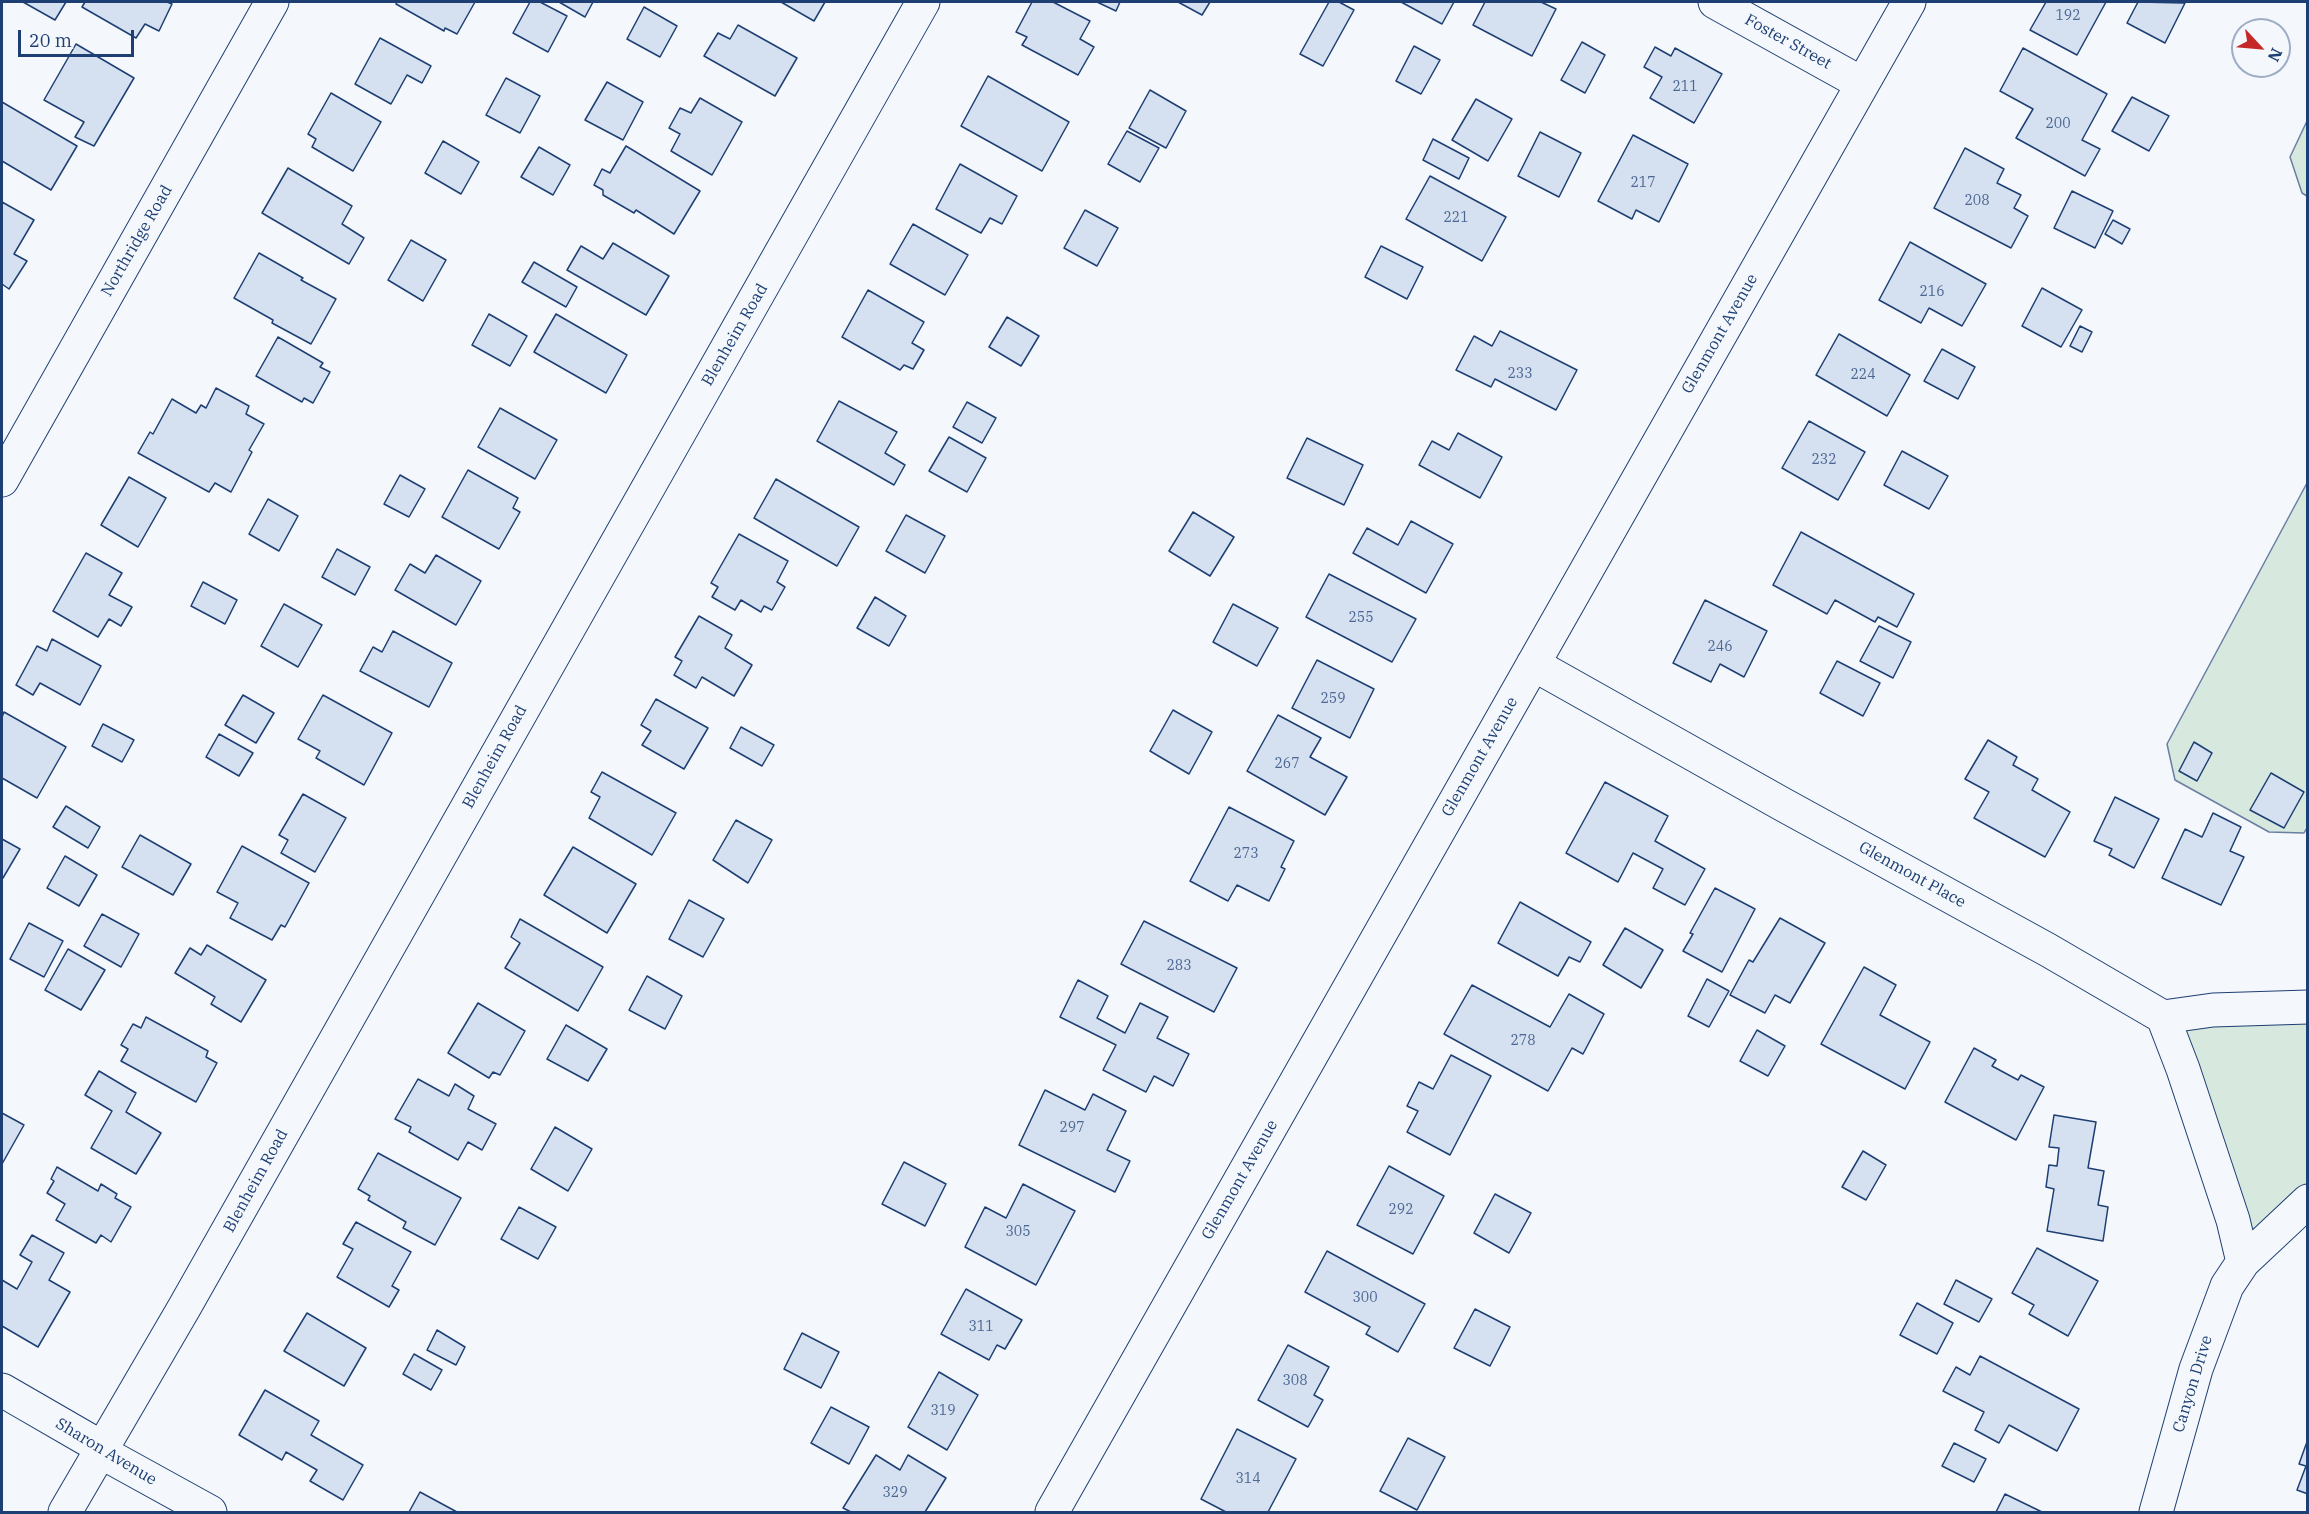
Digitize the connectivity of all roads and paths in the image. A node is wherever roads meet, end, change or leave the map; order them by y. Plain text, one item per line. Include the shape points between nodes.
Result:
1 (272, 2) edge
2 (923, 2) edge
3 (1715, 2) edge
4 (1909, 2) edge
5 (1861, 83) junction
6 (2, 480) edge
7 (1533, 664) junction
8 (2307, 1007) edge
9 (2163, 1017) junction
10 (2307, 1201) edge
11 (2243, 1262) junction
12 (2, 1390) edge
13 (102, 1449) junction
14 (65, 1512) edge
15 (210, 1512) edge
16 (1052, 1512) edge
17 (2156, 1512) edge

1 - 6 street, Northridge Road
2 - 13 street, Blenheim Road
3 - 5 street, Foster Street
4 - 5 street, Glenmont Avenue
5 - 7 street, Glenmont Avenue
7 - 9 street, Glenmont Place
7 - 16 street, Glenmont Avenue
8 - 9 street via 2213,1010
9 - 11 street via 2226,1199
10 - 11 street, Canyon Drive
11 - 17 street, Canyon Drive via 2227,1286 2196,1368
12 - 13 street, Sharon Avenue
13 - 14 street, Blenheim Road
13 - 15 street, Sharon Avenue

